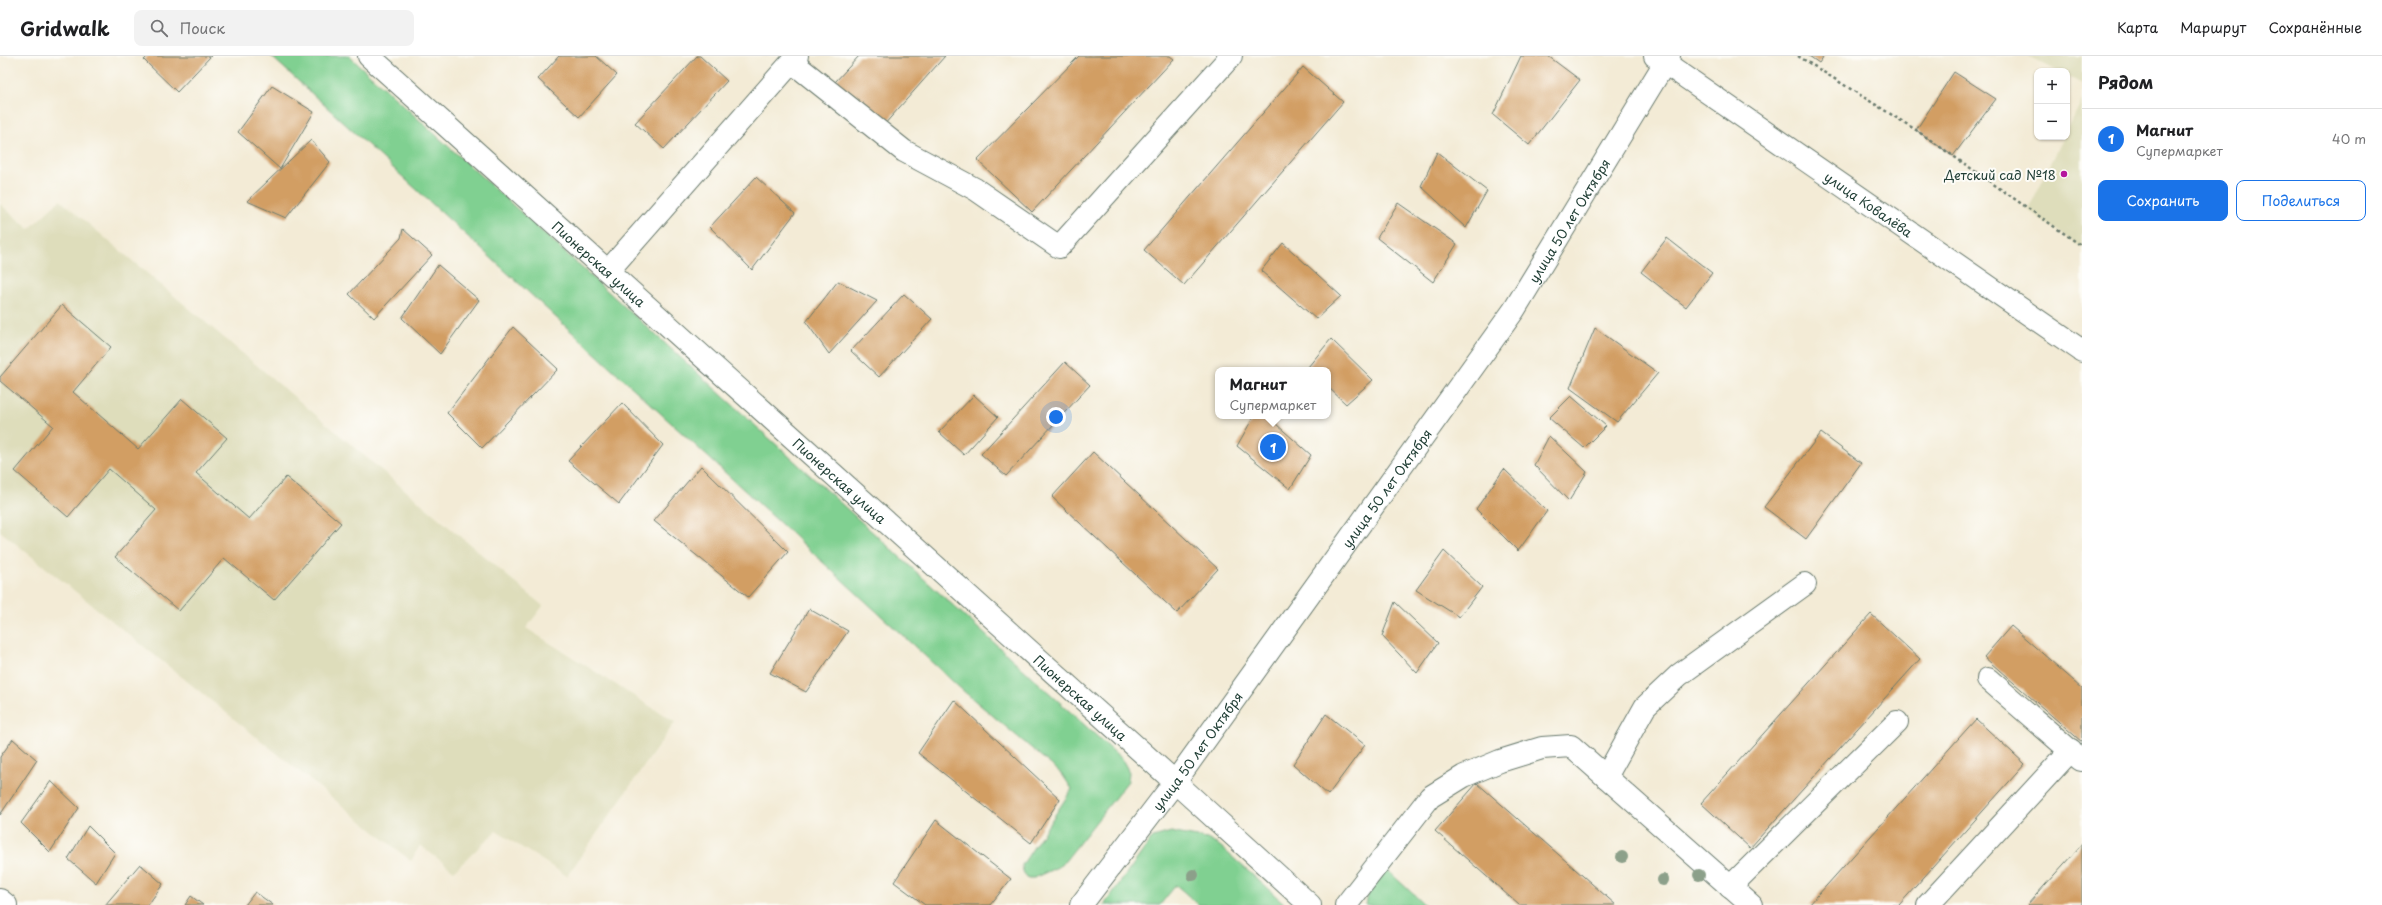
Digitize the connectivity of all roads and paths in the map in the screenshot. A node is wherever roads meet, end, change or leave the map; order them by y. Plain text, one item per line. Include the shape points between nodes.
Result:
1 (369, 56) edge
2 (1231, 56) edge
3 (1798, 56) edge
4 (794, 59) edge
5 (1663, 59) edge
6 (2082, 246) edge
7 (608, 271) junction
8 (2082, 351) edge
9 (1805, 584) dead end
10 (1988, 679) dead end
11 (1897, 722) dead end
12 (2076, 755) edge
13 (1606, 777) junction
14 (1175, 782) junction
15 (1730, 887) junction
16 (0, 900) edge
17 (6, 905) edge
18 (1081, 905) edge
19 (1310, 905) edge
20 (1346, 905) edge
21 (1751, 905) edge
22 (1928, 905) edge

1 - 7 main road, Пионерская улица
2 - 4 main road via 1059,247 975,189 904,151
3 - 6 path via 1916,130
4 - 7 main road
5 - 8 main road, улица Ковалёва
5 - 14 main road, улица 50 лет Октября via 1514,310
7 - 14 main road, Пионерская улица
9 - 13 main road via 1662,690 1645,707
10 - 12 main road
11 - 15 main road
12 - 22 main road
13 - 15 main road
13 - 20 main road via 1571,746 1542,748 1500,760 1464,776 1430,797
14 - 18 main road, улица 50 лет Октября
14 - 19 main road, Пионерская улица
15 - 21 main road
16 - 17 main road

